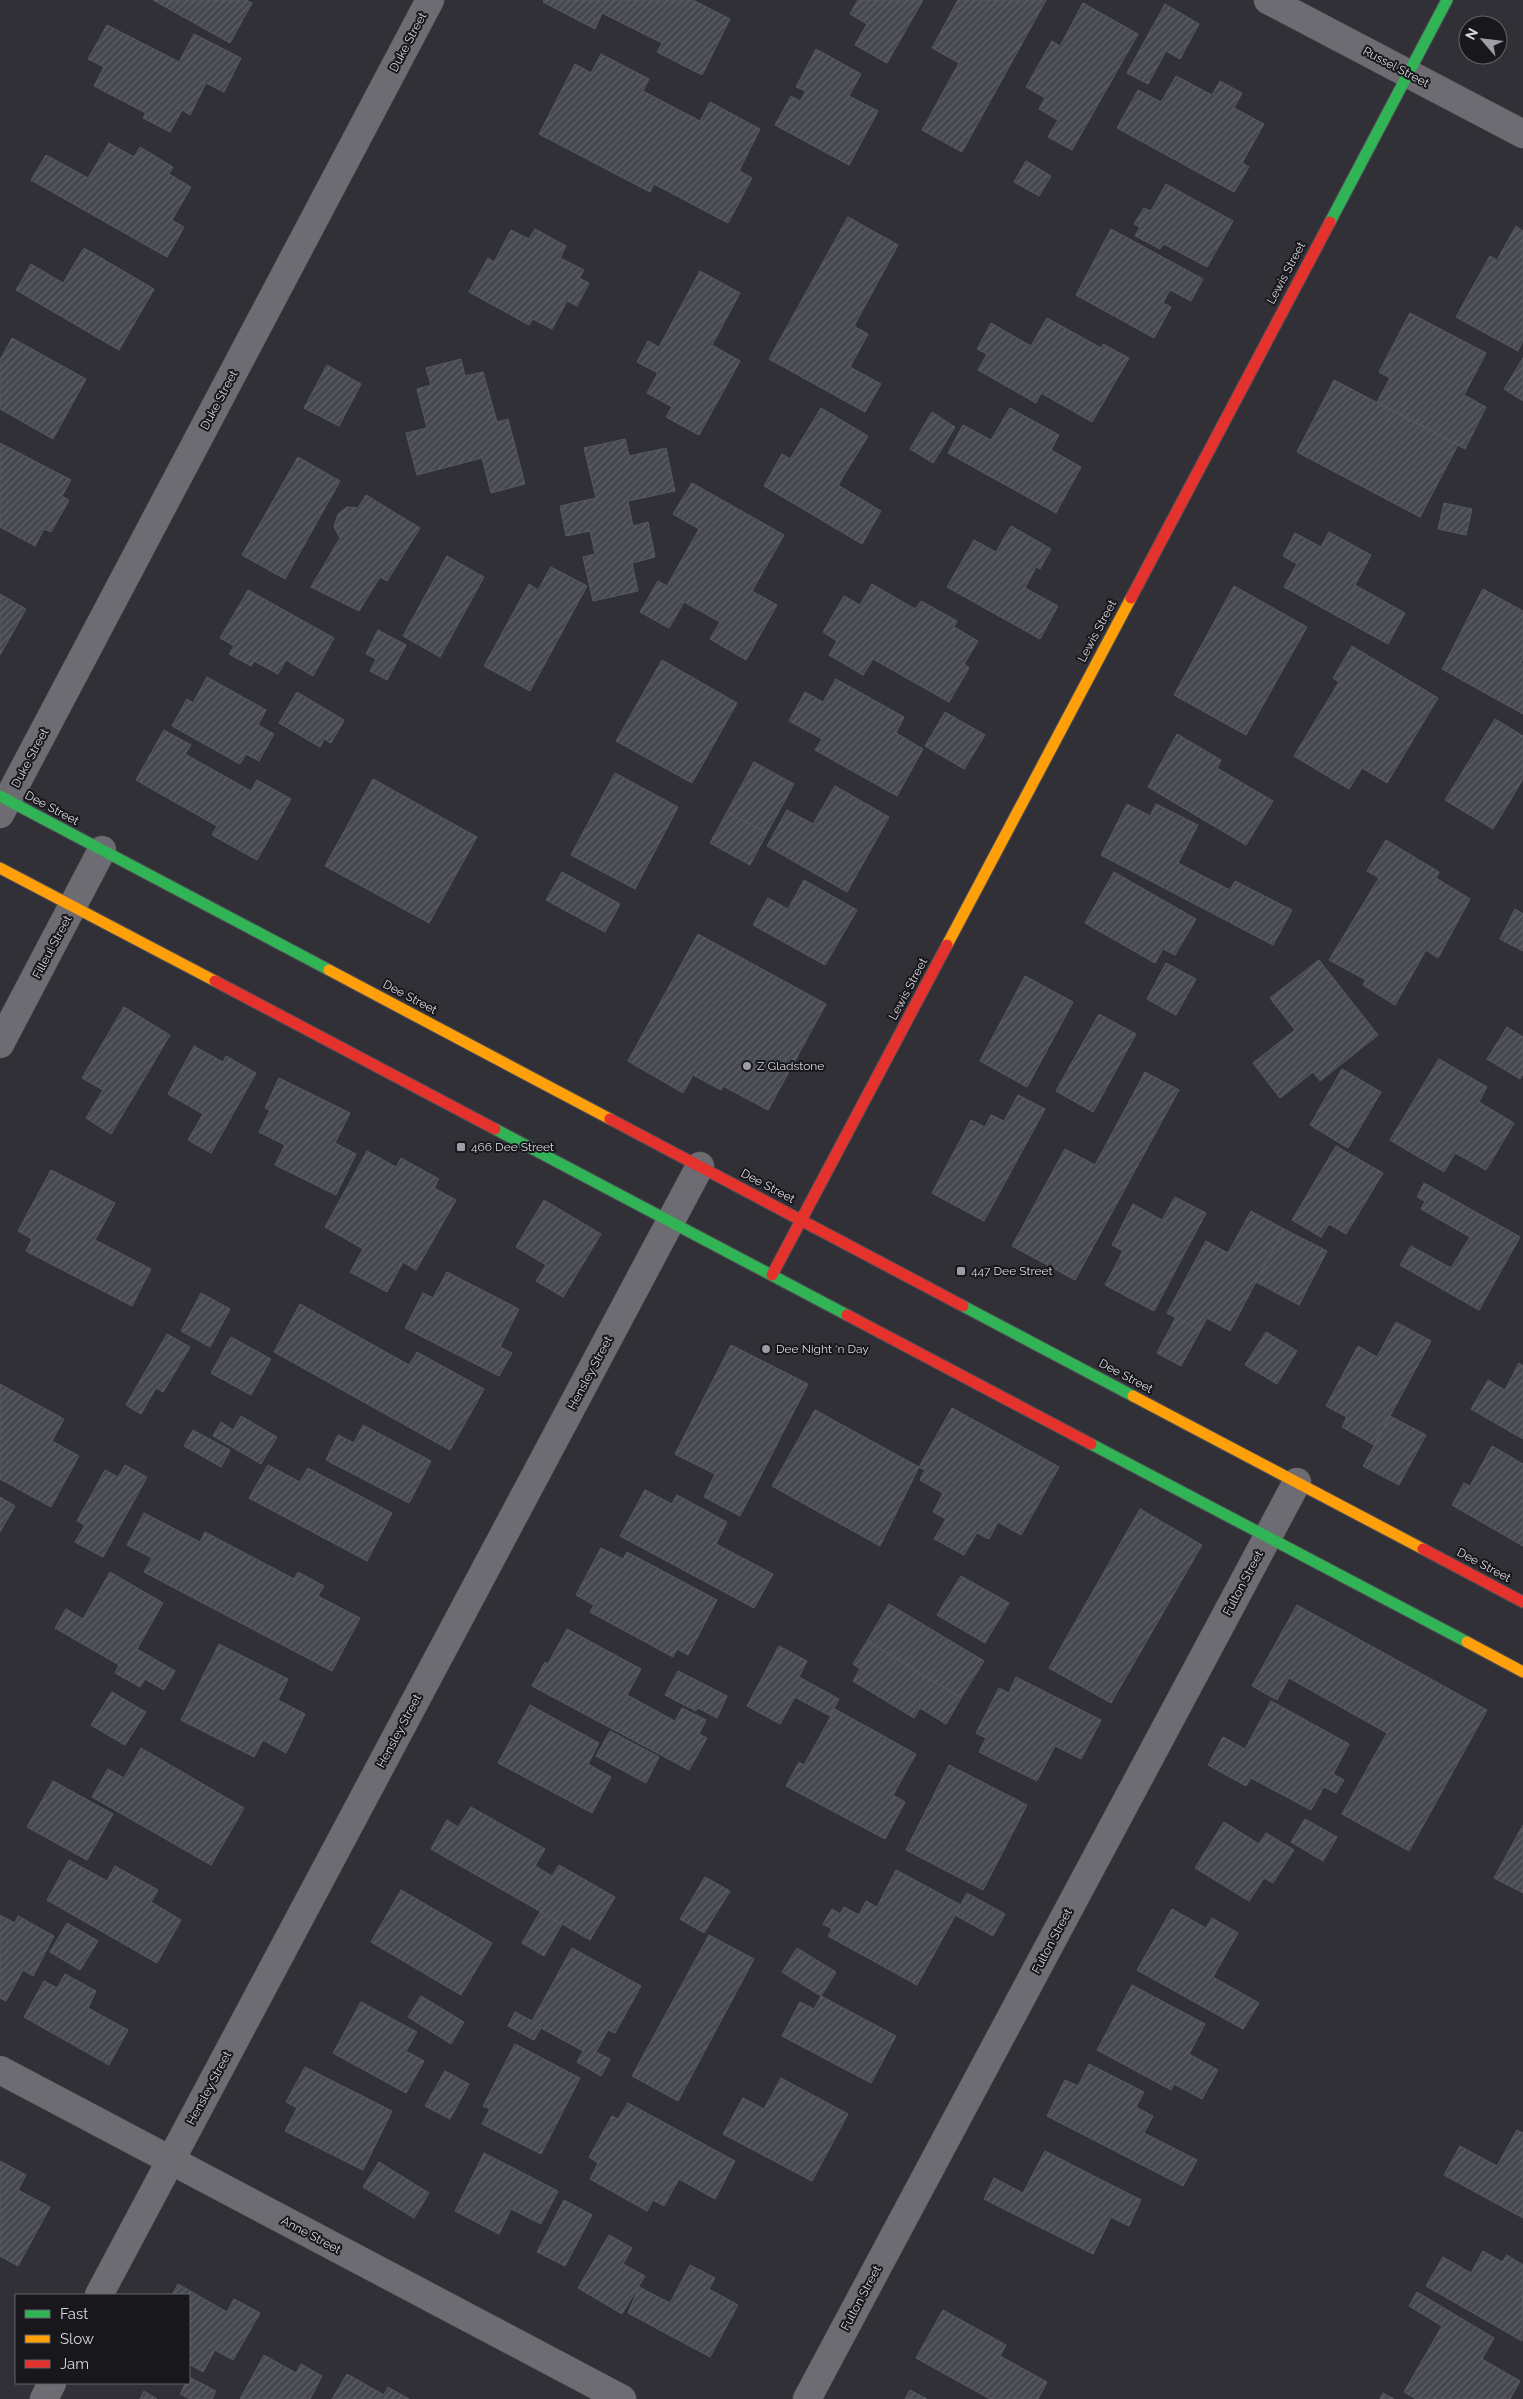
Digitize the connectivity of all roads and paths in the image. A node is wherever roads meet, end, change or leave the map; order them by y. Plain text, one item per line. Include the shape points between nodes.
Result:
1 (430, 0) edge
2 (1268, 0) edge
3 (1447, 0) edge
4 (1408, 74) junction
5 (1523, 134) edge
6 (2, 803) edge
7 (102, 850) junction
8 (0, 868) edge
9 (74, 906) junction
10 (0, 1044) edge
11 (700, 1166) junction
12 (801, 1219) junction
13 (670, 1222) junction
14 (772, 1275) junction
15 (1297, 1482) junction
16 (1268, 1537) junction
17 (1523, 1602) edge
18 (1523, 1672) edge
19 (0, 2070) edge
20 (170, 2161) junction
21 (100, 2294) edge
22 (52, 2384) edge
23 (44, 2399) edge
24 (622, 2399) edge
25 (807, 2399) edge

1 - 6 street, Duke Street
2 - 4 street, Russel Street
3 - 4 main road, Lewis Street
4 - 5 street, Russel Street
4 - 12 main road, Lewis Street
6 - 7 main road, Dee Street
7 - 9 street, Filleul Street
7 - 11 main road, Dee Street
8 - 9 main road
9 - 10 street, Filleul Street
9 - 13 main road
11 - 12 main road, Dee Street
11 - 13 street, Hensley Street
12 - 14 main road, Lewis Street
12 - 15 main road, Dee Street
13 - 14 main road
13 - 20 street, Hensley Street
14 - 16 main road
15 - 16 street, Fulton Street
15 - 17 main road, Dee Street
16 - 18 main road
16 - 25 street, Fulton Street
19 - 20 street, Anne Street
20 - 21 street, Hensley Street
20 - 24 street, Anne Street
22 - 23 street

